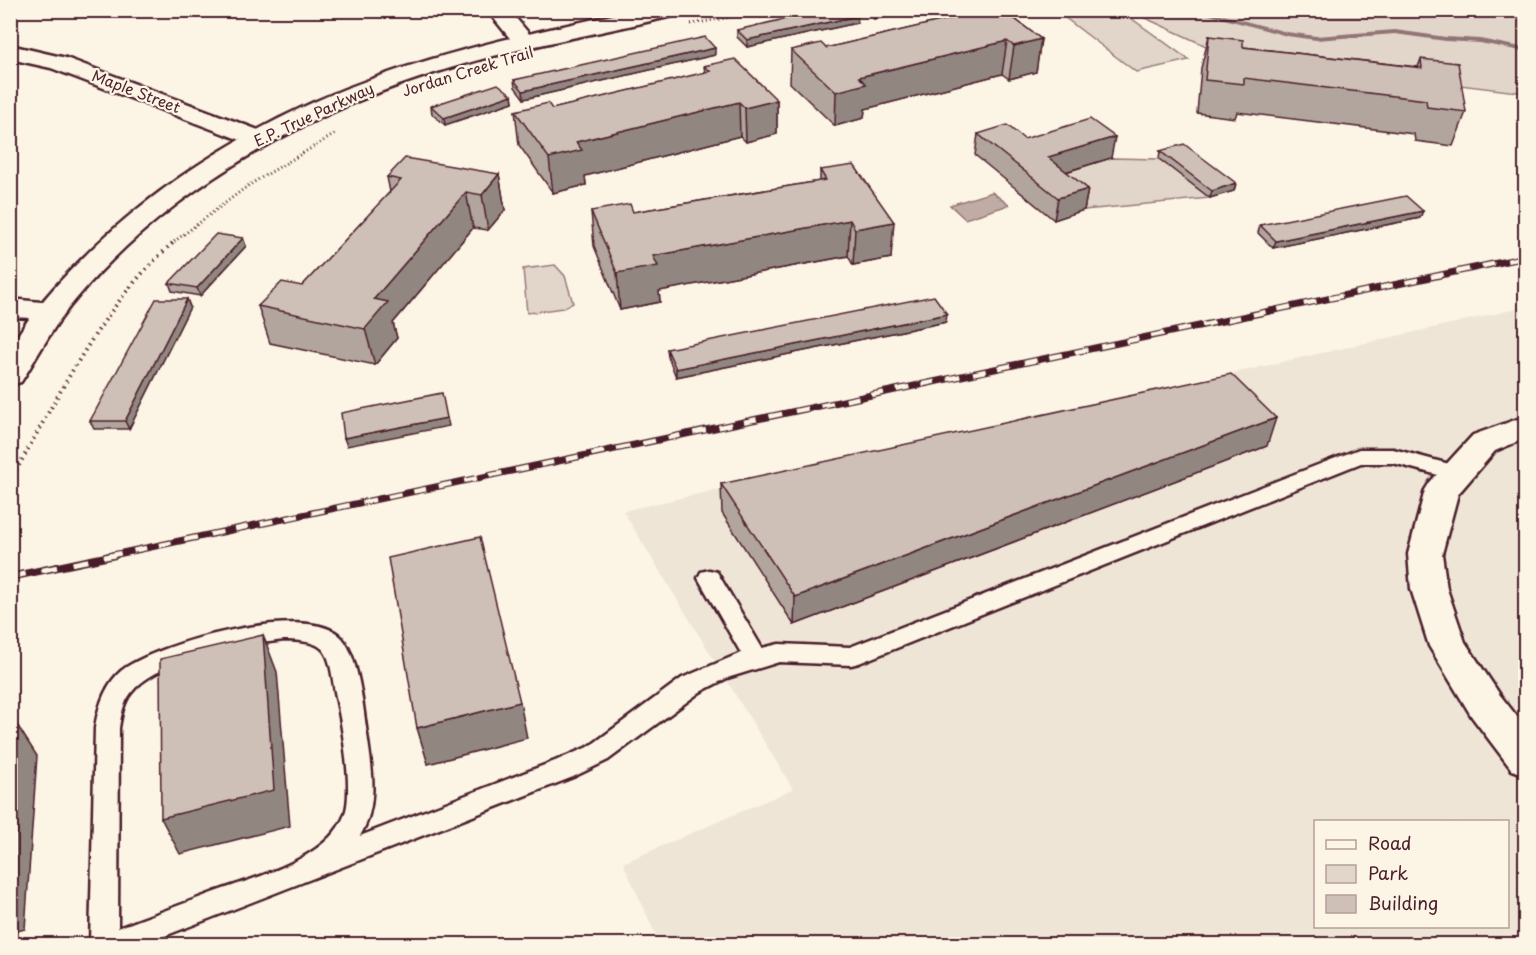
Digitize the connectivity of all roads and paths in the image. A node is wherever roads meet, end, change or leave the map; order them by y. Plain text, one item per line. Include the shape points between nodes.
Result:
1 (497, 10) edge
2 (770, 10) edge
3 (675, 18) edge
4 (525, 42) junction
5 (10, 52) edge
6 (343, 130) dead end
7 (260, 139) junction
8 (10, 308) edge
9 (52, 310) junction
10 (10, 375) edge
11 (1526, 426) edge
12 (1457, 473) junction
13 (10, 481) edge
14 (709, 578) dead end
15 (756, 658) junction
16 (1526, 758) edge
17 (297, 873) junction
18 (104, 945) edge
19 (111, 945) edge

1 - 4 main road
2 - 3 path
3 - 4 main road, E.P. True Parkway
4 - 7 main road, E.P. True Parkway via 383,82
5 - 7 main road, Maple Street via 58,63
6 - 13 path via 255,179 216,207 185,231 124,293
7 - 9 main road, E.P. True Parkway via 138,222 90,266
8 - 9 main road
9 - 10 main road, E.P. True Parkway
11 - 12 main road via 1484,443
12 - 15 lane via 1393,456 1359,456 851,656 779,653
12 - 16 main road via 1442,490 1425,554 1428,589 1449,646 1486,706
14 - 15 lane
15 - 17 lane via 718,670 691,685 599,753
17 - 18 lane via 333,851 351,828 360,806 344,668 335,645 321,635 303,630 270,632 157,661 131,677 111,702 107,728
17 - 19 lane

